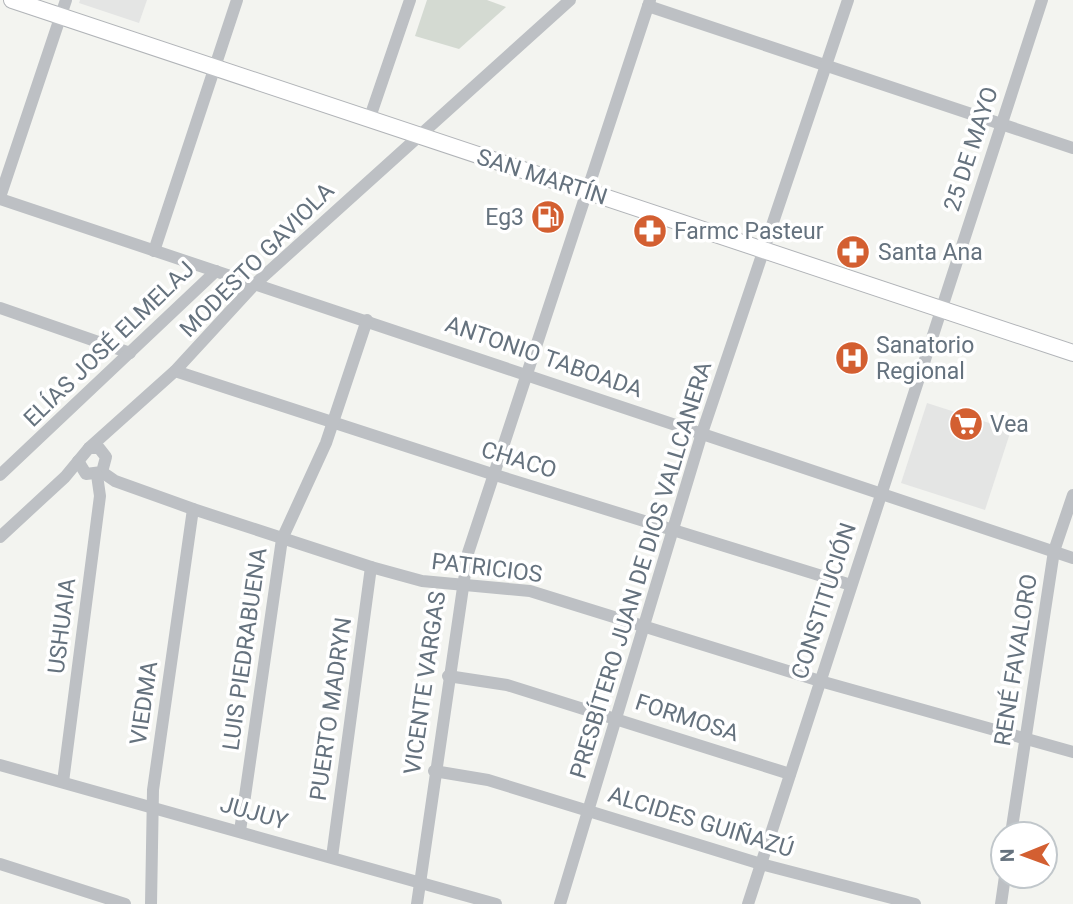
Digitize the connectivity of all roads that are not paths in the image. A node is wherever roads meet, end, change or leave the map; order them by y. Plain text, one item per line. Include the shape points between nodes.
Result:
1 (12, 0) edge
2 (66, 0) edge
3 (237, 0) edge
4 (410, 0) edge
5 (570, 0) edge
6 (848, 0) edge
7 (1042, 0) edge
8 (649, 3) edge
9 (60, 16) junction
10 (826, 66) junction
11 (214, 67) junction
12 (369, 120) junction
13 (1001, 124) junction
14 (416, 136) junction
15 (1073, 148) edge
16 (586, 192) junction
17 (0, 198) edge
18 (154, 250) junction
19 (764, 250) junction
20 (216, 271) junction
21 (255, 284) junction
22 (0, 309) edge
23 (940, 310) junction
24 (367, 320) junction
25 (130, 353) junction
26 (1073, 353) edge
27 (175, 371) junction
28 (526, 374) junction
29 (129, 415) junction
30 (333, 422) junction
31 (702, 433) junction
32 (89, 448) junction
33 (106, 457) junction
34 (78, 461) junction
35 (95, 474) junction
36 (492, 474) junction
37 (0, 475) edge
38 (65, 477) junction
39 (882, 492) junction
40 (1073, 495) edge
41 (193, 509) junction
42 (674, 529) junction
43 (0, 537) edge
44 (282, 539) junction
45 (1054, 551) junction
46 (1073, 558) edge
47 (371, 567) junction
48 (461, 582) junction
49 (851, 585) junction
50 (645, 627) junction
51 (448, 676) junction
52 (820, 681) junction
53 (617, 718) junction
54 (1025, 736) junction
55 (1073, 752) edge
56 (0, 765) edge
57 (434, 771) junction
58 (790, 774) junction
59 (63, 782) junction
60 (152, 806) junction
61 (589, 809) junction
62 (1013, 820) edge
63 (240, 831) junction
64 (332, 857) junction
65 (0, 864) edge
66 (761, 864) junction
67 (418, 881) junction
68 (125, 904) edge
69 (151, 904) edge
70 (417, 904) edge
71 (496, 904) edge
72 (561, 904) edge
73 (748, 904) edge
74 (915, 904) edge

1 - 9 main road, SAN MARTÍN
2 - 9 street
3 - 11 street
4 - 12 street
5 - 14 street, MODESTO GAVIOLA
6 - 10 street, PRESBÍTERO JUAN DE DIOS VALLCANERA
7 - 13 street, 25 DE MAYO
8 - 10 street
8 - 16 street, VICENTE VARGAS
9 - 11 main road, SAN MARTÍN
9 - 17 street
10 - 13 street
10 - 19 street, PRESBÍTERO JUAN DE DIOS VALLCANERA
11 - 12 main road, SAN MARTÍN
11 - 18 street
12 - 14 main road, SAN MARTÍN
13 - 15 street
13 - 23 street, 25 DE MAYO
14 - 16 main road, SAN MARTÍN
14 - 21 street, MODESTO GAVIOLA
16 - 19 main road, SAN MARTÍN
16 - 28 street, VICENTE VARGAS
17 - 18 street, ANTONIO TABOADA
18 - 20 street, ANTONIO TABOADA
19 - 23 main road, SAN MARTÍN
19 - 31 street, PRESBÍTERO JUAN DE DIOS VALLCANERA
20 - 21 street, ANTONIO TABOADA
20 - 25 street, ELÍAS JOSÉ ELMELAJ
21 - 24 street, ANTONIO TABOADA
21 - 27 street, MODESTO GAVIOLA
22 - 25 street
23 - 26 main road, SAN MARTÍN
23 - 39 street, CONSTITUCIÓN
24 - 28 street, ANTONIO TABOADA
24 - 30 street, LUIS PIEDRABUENA
25 - 37 street, ELÍAS JOSÉ ELMELAJ
27 - 29 street, MODESTO GAVIOLA
27 - 30 street, CHACO
28 - 31 street, ANTONIO TABOADA
28 - 36 street, VICENTE VARGAS
29 - 32 street, MODESTO GAVIOLA
29 - 33 street, MODESTO GAVIOLA
30 - 36 street, CHACO
30 - 44 street, LUIS PIEDRABUENA
31 - 39 street, ANTONIO TABOADA
31 - 42 street, PRESBÍTERO JUAN DE DIOS VALLCANERA
32 - 33 street via 99,448
32 - 34 street, MODESTO GAVIOLA
33 - 35 street, MODESTO GAVIOLA
34 - 35 street
34 - 38 street, MODESTO GAVIOLA
35 - 38 street
35 - 41 street, PATRICIOS
35 - 59 street, USHUAIA via 100,496
36 - 42 street, CHACO
36 - 48 street, VICENTE VARGAS
38 - 43 street, MODESTO GAVIOLA
39 - 45 street, ANTONIO TABOADA
39 - 49 street, CONSTITUCIÓN
40 - 45 street, RENÉ FAVALORO
41 - 44 street, PATRICIOS
41 - 60 street, VIEDMA
42 - 49 street, CHACO
42 - 50 street, PRESBÍTERO JUAN DE DIOS VALLCANERA
44 - 47 street, PATRICIOS
44 - 63 street, LUIS PIEDRABUENA
45 - 46 street, ANTONIO TABOADA
45 - 54 street, RENÉ FAVALORO
47 - 48 street, PATRICIOS via 422,581
47 - 64 street, PUERTO MADRYN
48 - 50 street, PATRICIOS via 530,591
48 - 51 street, VICENTE VARGAS
49 - 52 street, CONSTITUCIÓN
50 - 52 street, PATRICIOS
50 - 53 street, PRESBÍTERO JUAN DE DIOS VALLCANERA
51 - 53 street, FORMOSA via 507,685
51 - 57 street, VICENTE VARGAS
52 - 54 street, PATRICIOS
52 - 58 street, CONSTITUCIÓN
53 - 58 street, FORMOSA
53 - 61 street, PRESBÍTERO JUAN DE DIOS VALLCANERA
54 - 55 street, PATRICIOS
54 - 62 street, RENÉ FAVALORO
56 - 59 street, JUJUY
57 - 61 street, ALCIDES GUIÑAZÚ via 488,780
57 - 67 street, VICENTE VARGAS
58 - 66 street, CONSTITUCIÓN
59 - 60 street, JUJUY
60 - 63 street, JUJUY
60 - 69 street, VIEDMA
61 - 66 street, ALCIDES GUIÑAZÚ
61 - 72 street, PRESBÍTERO JUAN DE DIOS VALLCANERA
63 - 64 street, JUJUY
64 - 67 street, JUJUY
65 - 68 street
66 - 73 street, CONSTITUCIÓN
66 - 74 street, ALCIDES GUIÑAZÚ
67 - 70 street, VICENTE VARGAS
67 - 71 street, JUJUY

